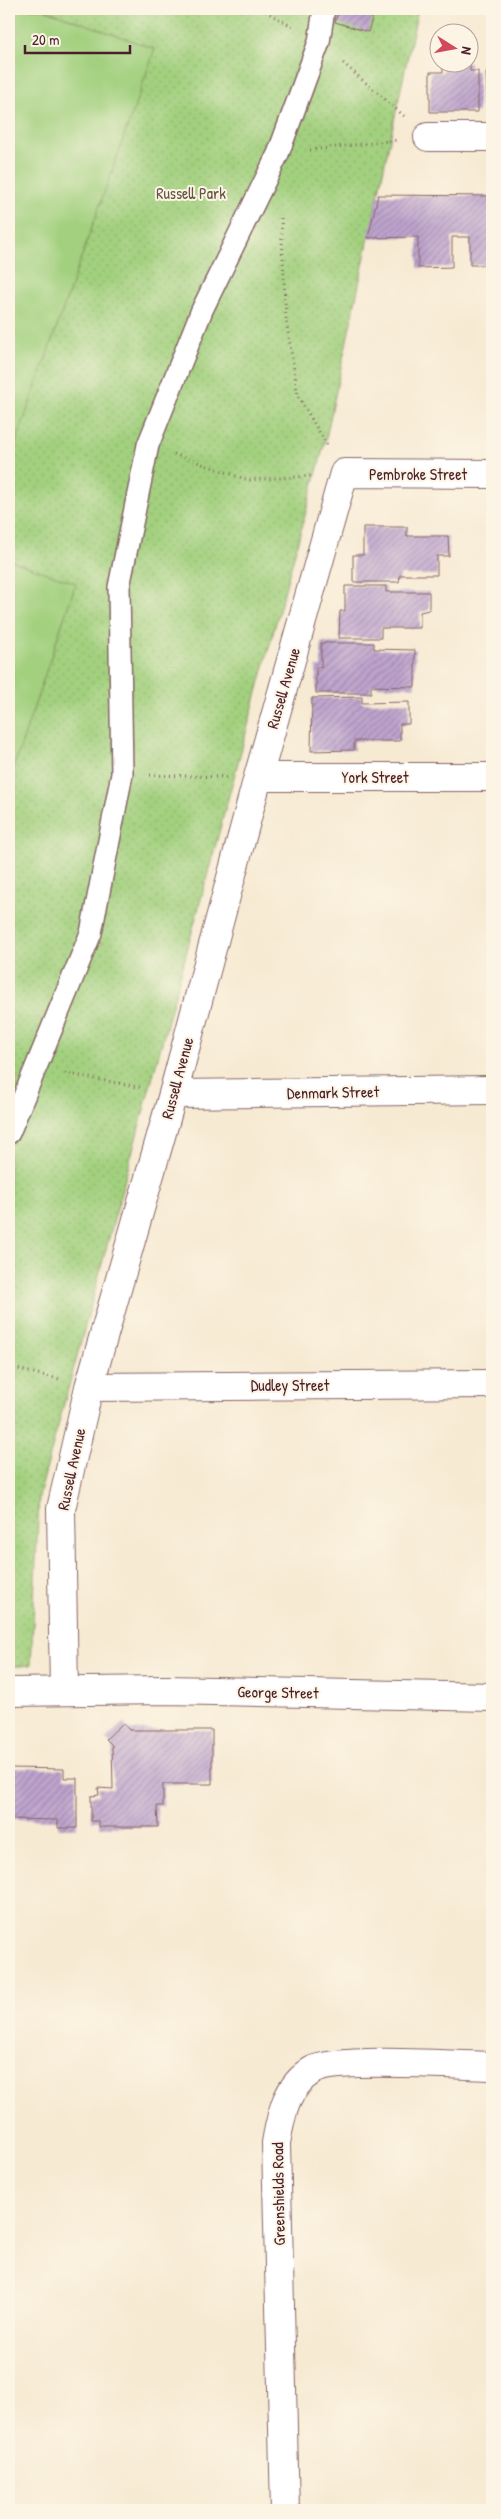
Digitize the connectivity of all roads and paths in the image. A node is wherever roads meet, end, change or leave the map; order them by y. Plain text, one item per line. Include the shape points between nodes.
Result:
1 (324, 9) edge
2 (319, 42) junction
3 (428, 137) junction
4 (492, 137) edge
5 (278, 154) junction
6 (280, 212) dead end
7 (148, 445) junction
8 (344, 473) junction
9 (492, 474) edge
10 (122, 774) junction
11 (258, 777) junction
12 (492, 777) edge
13 (37, 1068) junction
14 (492, 1090) edge
15 (173, 1094) junction
16 (9, 1133) edge
17 (9, 1366) edge
18 (492, 1384) edge
19 (89, 1386) junction
20 (64, 1691) junction
21 (9, 1692) edge
22 (492, 1697) edge
23 (492, 2066) edge
24 (285, 2510) edge

1 - 2 lane
2 - 3 path
2 - 5 lane
3 - 4 street
3 - 5 path
5 - 7 lane via 202,310
6 - 8 path via 286,319 298,396
7 - 8 path via 248,480
7 - 10 lane via 119,588
8 - 9 street, Pembroke Street
8 - 11 street, Russell Avenue
10 - 11 path
10 - 13 lane via 91,933
11 - 12 street, York Street
11 - 15 street, Russell Avenue
13 - 15 path
13 - 16 lane
14 - 15 street, Denmark Street
15 - 19 street, Russell Avenue
17 - 19 path
18 - 19 street, Dudley Street
19 - 20 street, Russell Avenue via 61,1509
20 - 21 street, George Street
20 - 22 street, George Street
23 - 24 street, Greenshields Road via 344,2064 314,2070 296,2086 284,2103 276,2142

